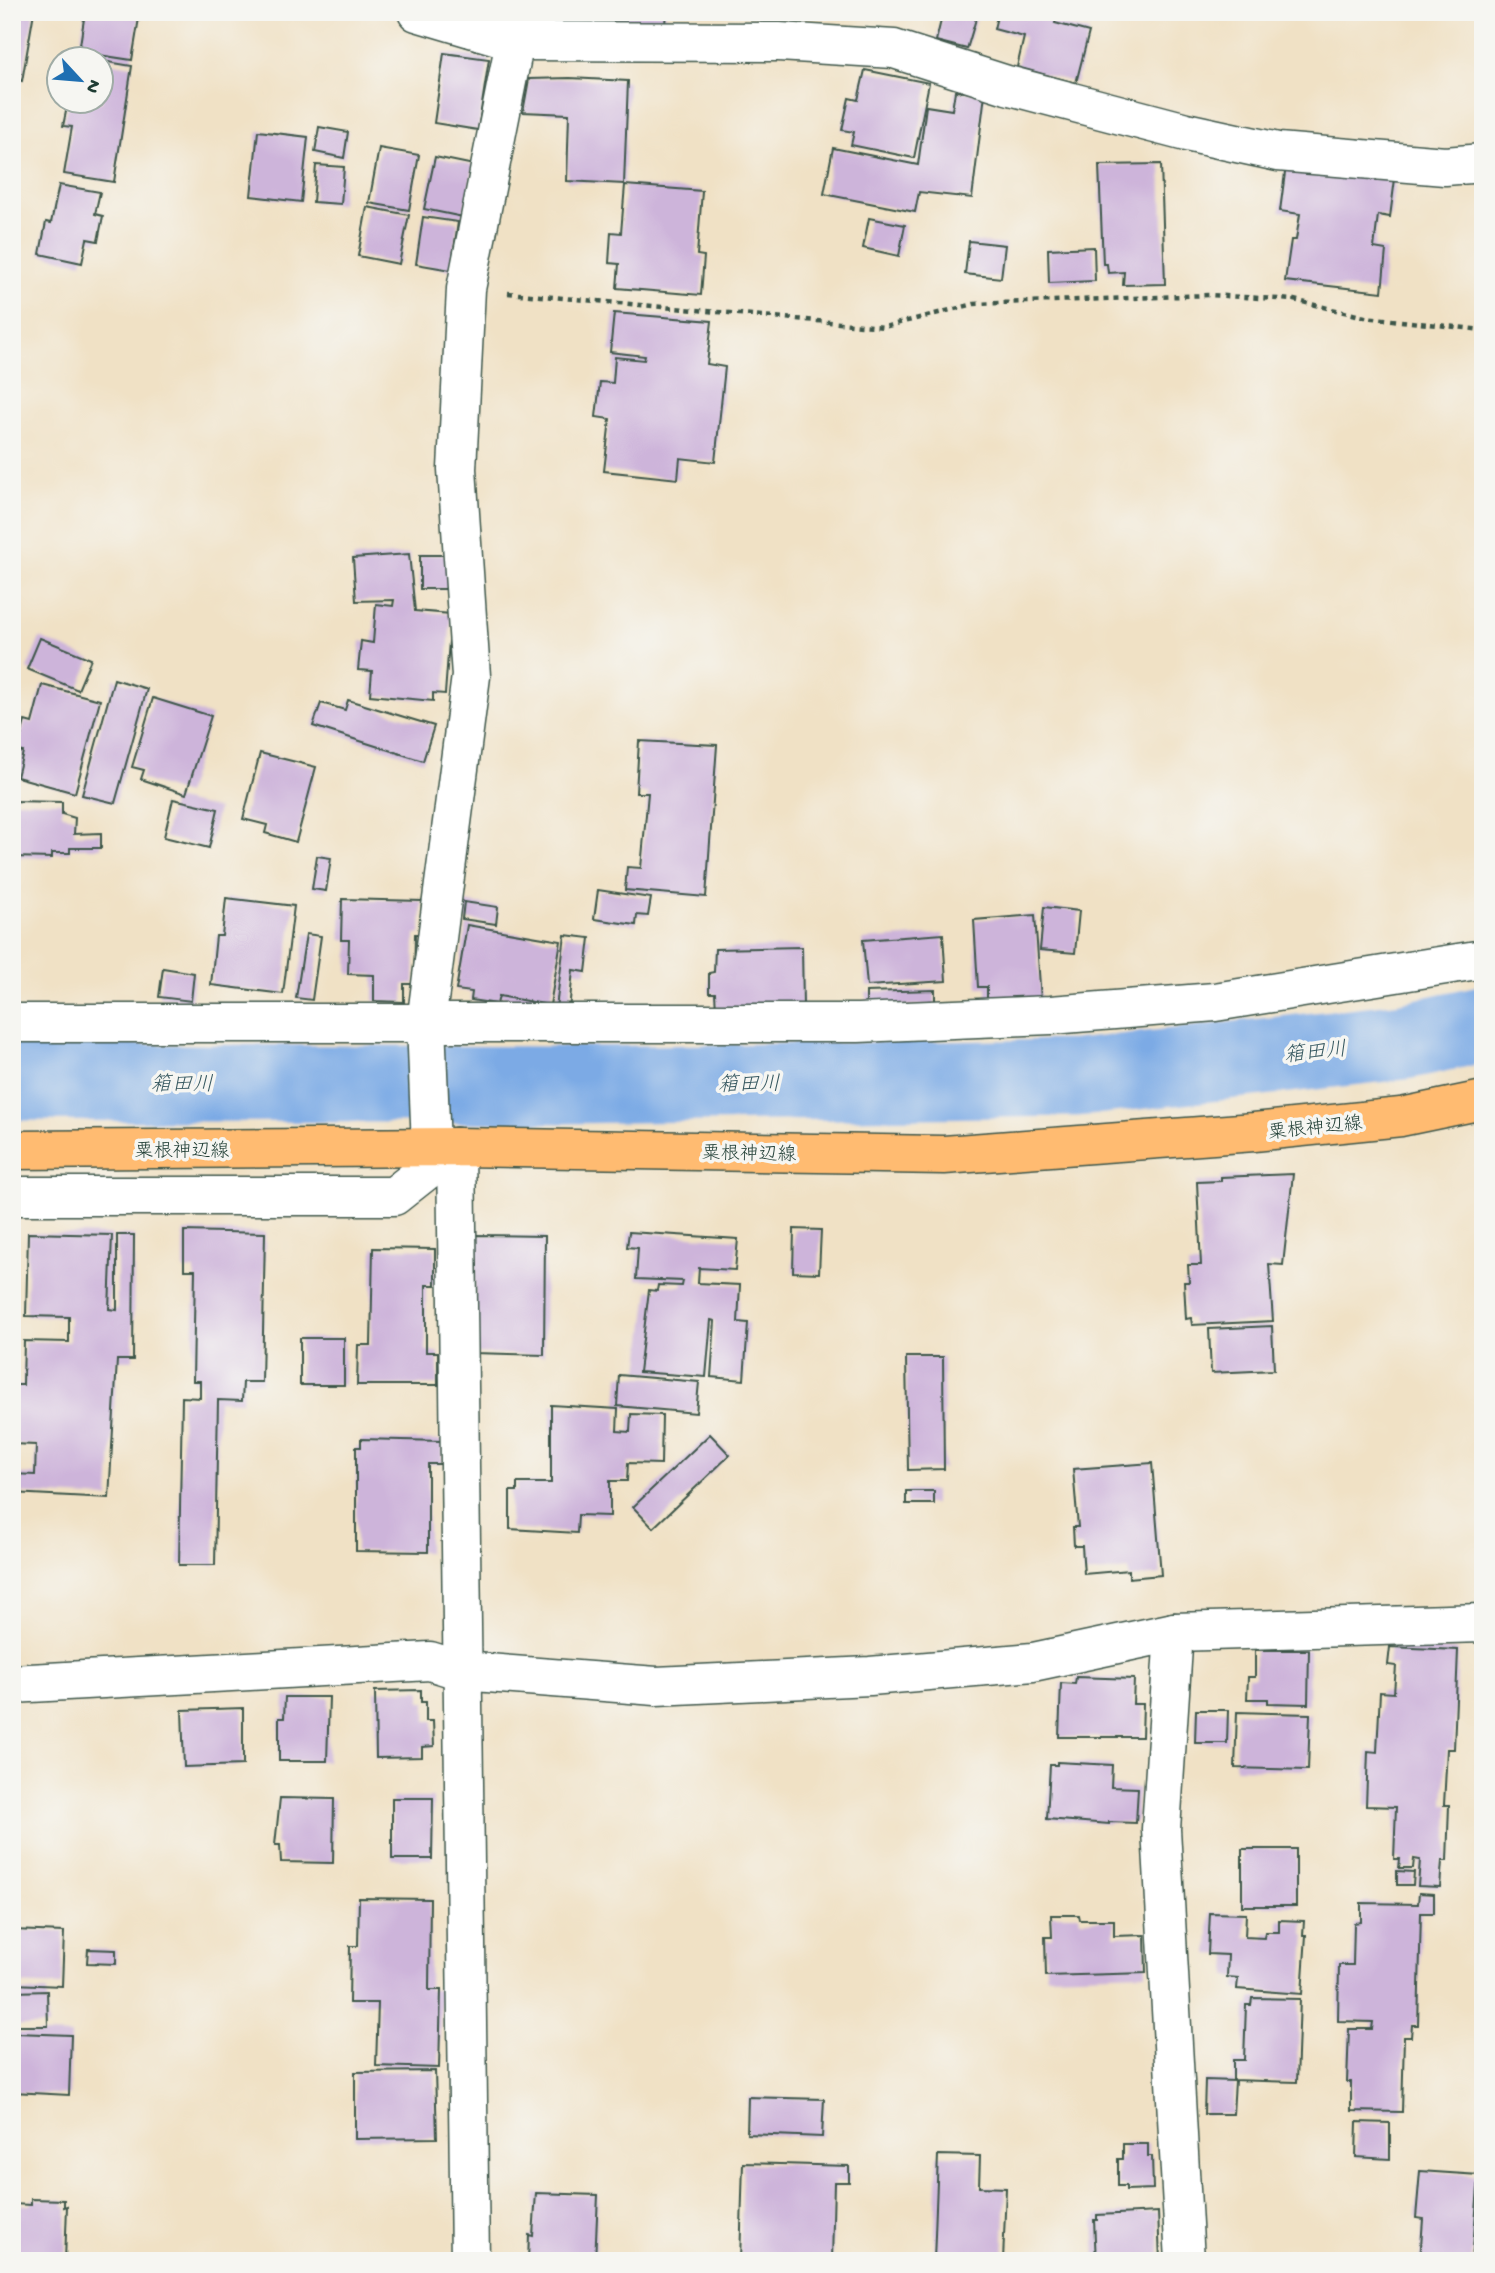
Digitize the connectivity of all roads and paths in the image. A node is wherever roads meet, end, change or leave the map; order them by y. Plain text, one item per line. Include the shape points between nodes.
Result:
1 (417, 12) edge
2 (515, 41) junction
3 (1483, 163) edge
4 (466, 289) junction
5 (1483, 330) edge
6 (1483, 959) edge
7 (12, 1023) edge
8 (426, 1023) junction
9 (1483, 1100) edge
10 (443, 1147) junction
11 (12, 1150) edge
12 (12, 1196) edge
13 (1483, 1623) edge
14 (1174, 1632) junction
15 (462, 1671) junction
16 (12, 1684) edge
17 (470, 2261) edge
18 (1185, 2261) edge

1 - 2 street
2 - 3 street via 779,42 894,49 1007,85 1278,152 1445,166
2 - 4 street
4 - 5 path via 884,327 974,304 1209,295 1294,300 1365,317
4 - 8 street via 457,469 471,676
6 - 8 street via 1215,1002 1051,1015 858,1023
7 - 8 street
8 - 10 street
9 - 10 main road, 粟根神辺線 via 1401,1117 1281,1130 944,1155
10 - 11 main road, 粟根神辺線
10 - 12 street via 394,1196
10 - 15 street
13 - 14 street
14 - 15 street via 1032,1662 870,1676 656,1686
14 - 18 street via 1161,1829
15 - 16 street via 430,1661
15 - 17 street

